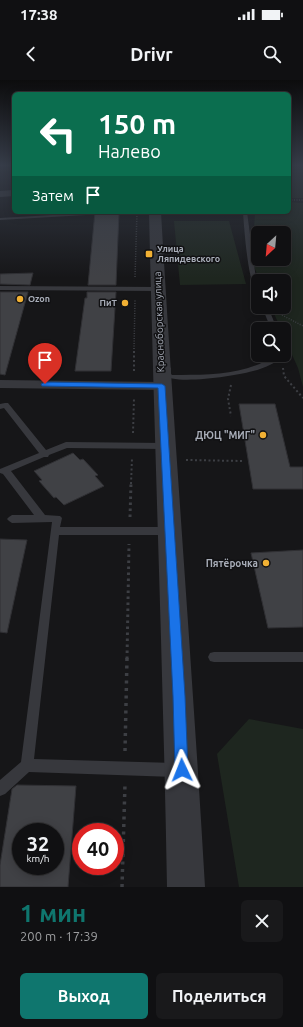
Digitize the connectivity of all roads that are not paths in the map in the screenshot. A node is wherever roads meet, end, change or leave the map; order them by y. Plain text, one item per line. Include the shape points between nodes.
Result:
1 (86, 214) dead end
2 (155, 214) edge
3 (245, 214) edge
4 (0, 219) edge
5 (252, 274) edge
6 (0, 288) edge
7 (146, 289) junction
8 (159, 330) junction
9 (273, 362) edge
10 (0, 384) edge
11 (162, 386) junction
12 (0, 407) edge
13 (165, 453) junction
14 (45, 455) junction
15 (3, 471) edge
16 (12, 518) dead end
17 (42, 518) junction
18 (55, 531) junction
19 (170, 531) junction
20 (303, 656) edge
21 (214, 658) dead end
22 (27, 765) junction
23 (182, 770) junction
24 (0, 789) edge
25 (186, 887) edge

1 - 4 lane
2 - 7 street, Красноборская улица
3 - 5 lane
6 - 7 lane
7 - 8 street, Красноборская улица
8 - 9 lane via 165,334 167,375 171,378 228,374
8 - 11 street, Красноборская улица
10 - 11 street
11 - 13 street, Красноборская улица
12 - 14 lane via 5,405
13 - 14 lane via 132,446 66,446
13 - 19 street, Красноборская улица
14 - 15 lane
15 - 17 lane
16 - 17 lane
17 - 18 lane via 57,518
18 - 19 lane
18 - 22 lane
19 - 23 street, Красноборская улица
20 - 21 lane
22 - 23 lane
22 - 24 lane
23 - 25 street, Красноборская улица

